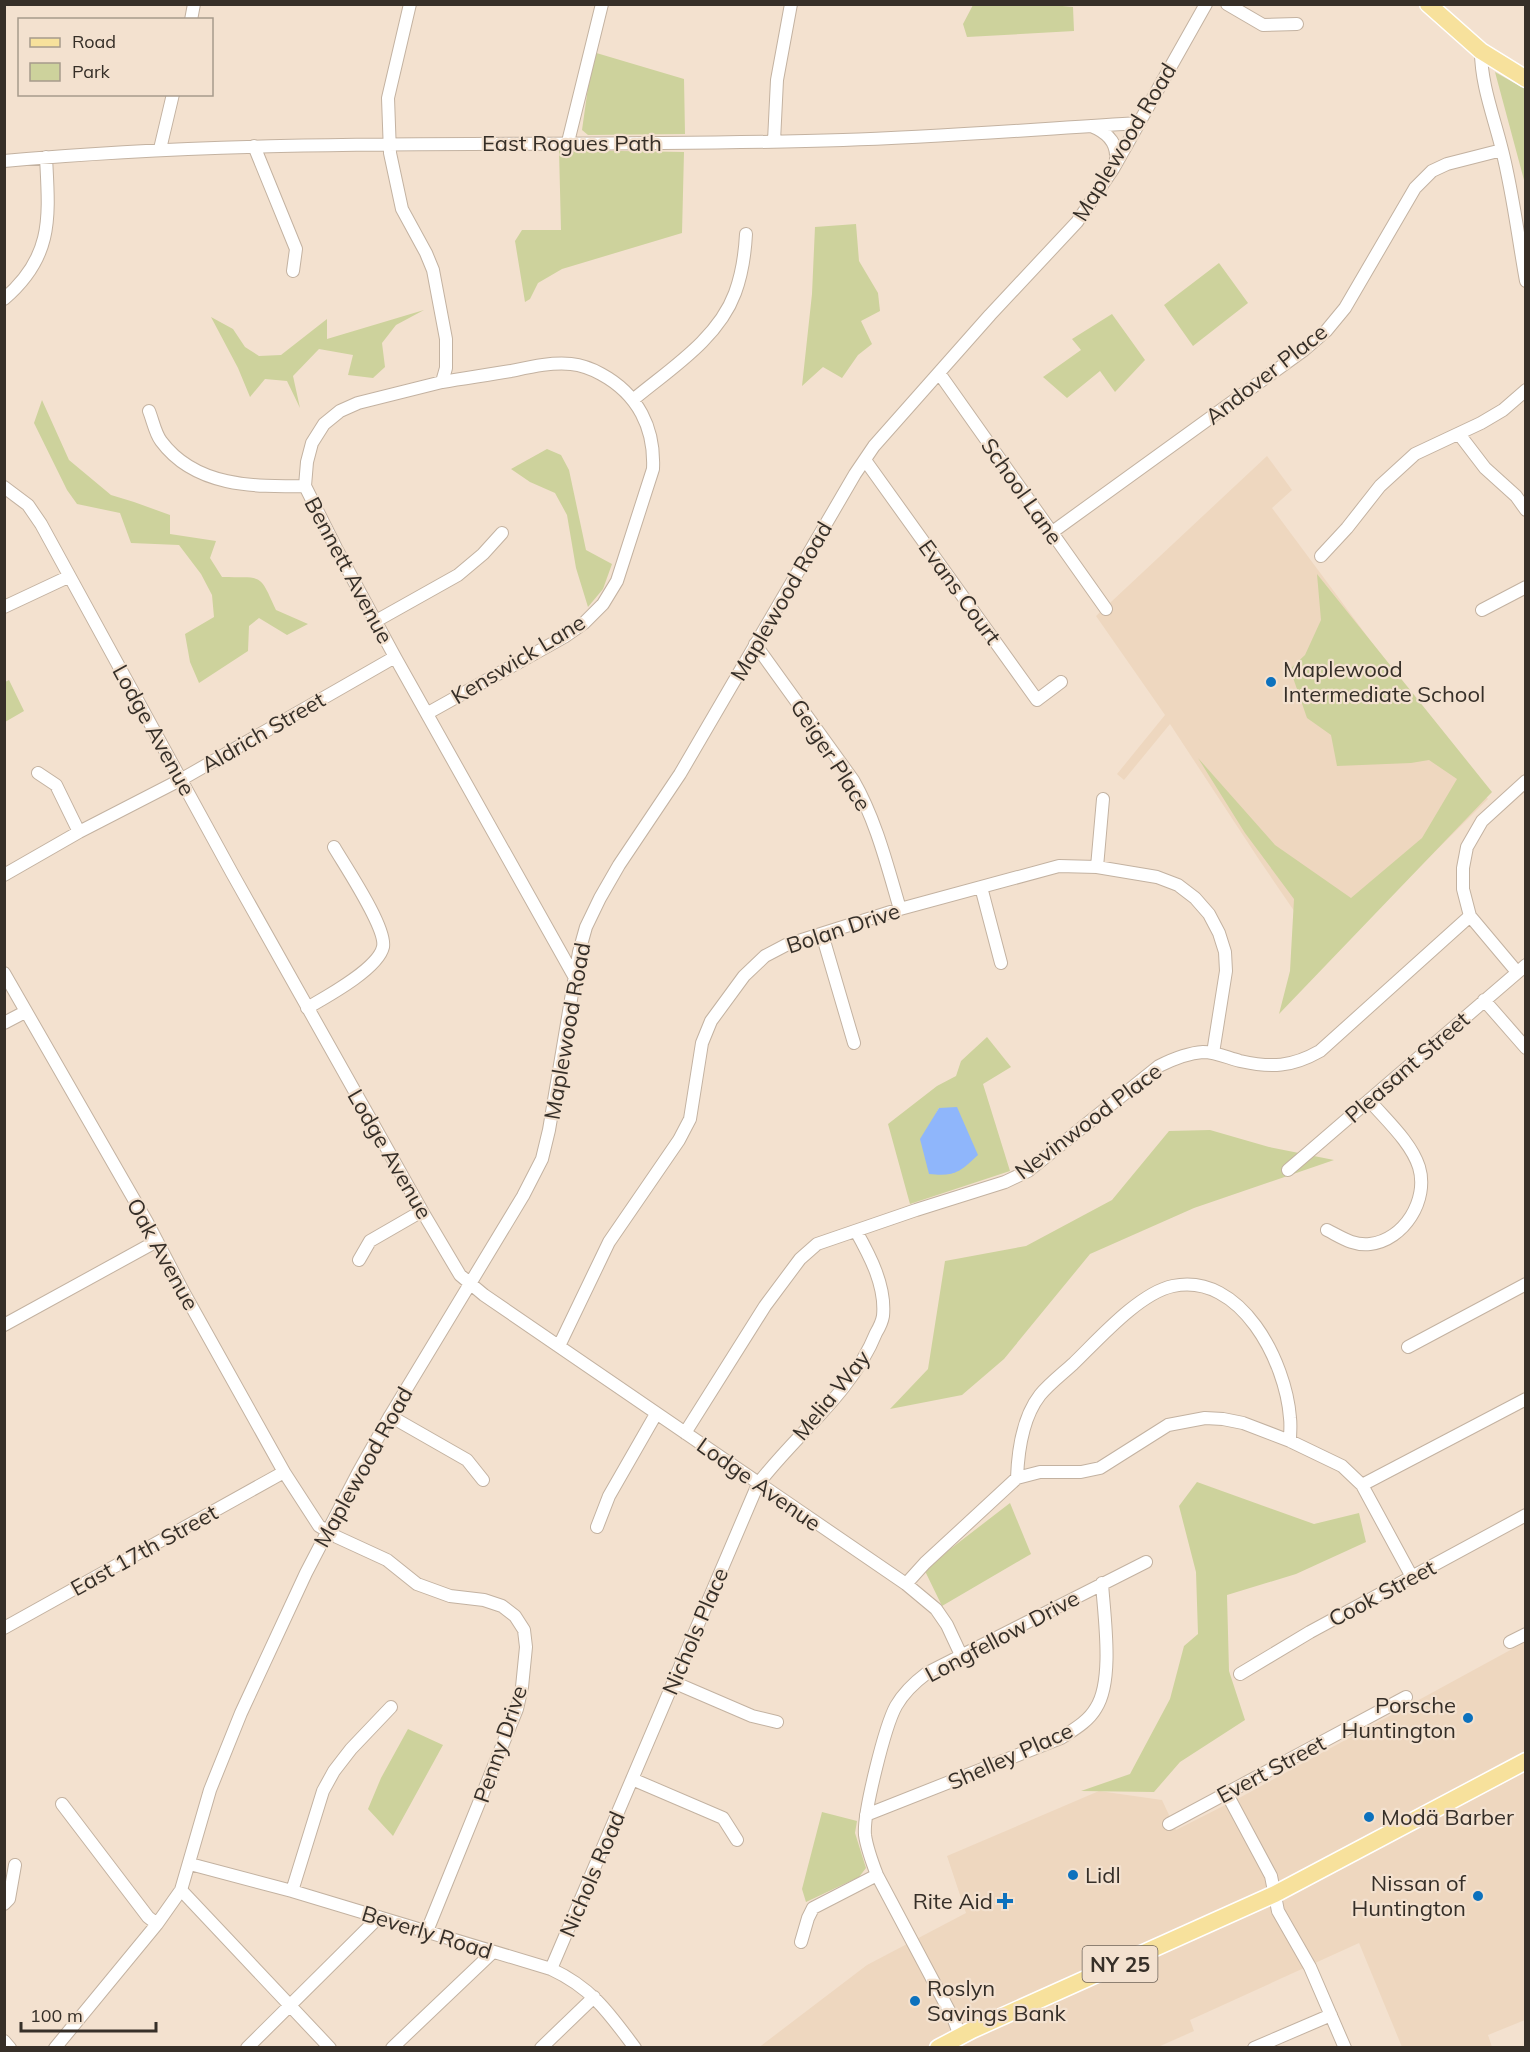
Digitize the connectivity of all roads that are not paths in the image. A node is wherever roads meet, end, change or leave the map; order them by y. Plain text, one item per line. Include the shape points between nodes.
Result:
1 (410, 4) edge
2 (602, 4) edge
3 (791, 4) edge
4 (1206, 4) edge
5 (1227, 4) edge
6 (1428, 4) edge
7 (1297, 24) dead end
8 (1481, 51) junction
9 (1526, 79) edge
10 (173, 96) edge
11 (1139, 123) junction
12 (1090, 126) junction
13 (774, 141) junction
14 (568, 142) junction
15 (389, 144) junction
16 (254, 146) junction
17 (160, 149) junction
18 (1502, 150) junction
19 (46, 157) junction
20 (4, 161) edge
21 (1113, 169) junction
22 (746, 234) dead end
23 (293, 271) dead end
24 (1526, 281) edge
25 (4, 299) edge
26 (939, 373) junction
27 (442, 382) junction
28 (1526, 390) edge
29 (634, 399) junction
30 (149, 411) dead end
31 (1460, 434) junction
32 (865, 460) junction
33 (305, 486) junction
34 (4, 487) edge
35 (1526, 510) edge
36 (502, 533) dead end
37 (1051, 533) junction
38 (1321, 556) dead end
39 (68, 577) junction
40 (1526, 587) edge
41 (4, 608) edge
42 (1106, 609) dead end
43 (1482, 610) dead end
44 (376, 621) junction
45 (754, 644) junction
46 (395, 657) junction
47 (1061, 682) dead end
48 (428, 713) junction
49 (38, 773) dead end
50 (182, 779) junction
51 (1526, 781) edge
52 (1103, 799) dead end
53 (79, 832) junction
54 (334, 847) dead end
55 (1097, 867) junction
56 (4, 875) edge
57 (981, 887) junction
58 (900, 909) junction
59 (1470, 916) junction
60 (822, 934) junction
61 (1001, 963) dead end
62 (1521, 969) edge
63 (4, 974) edge
64 (574, 976) junction
65 (1484, 1000) junction
66 (307, 1008) junction
67 (25, 1012) junction
68 (4, 1023) edge
69 (854, 1043) dead end
70 (1526, 1048) edge
71 (1214, 1053) junction
72 (1370, 1100) junction
73 (1288, 1170) dead end
74 (422, 1211) junction
75 (1327, 1230) dead end
76 (856, 1231) junction
77 (157, 1241) junction
78 (359, 1260) dead end
79 (469, 1284) junction
80 (1526, 1284) edge
81 (4, 1325) edge
82 (559, 1346) junction
83 (1408, 1347) dead end
84 (1526, 1399) edge
85 (656, 1414) junction
86 (390, 1416) junction
87 (686, 1432) junction
88 (1290, 1441) junction
89 (284, 1472) junction
90 (1017, 1478) junction
91 (483, 1480) dead end
92 (758, 1484) junction
93 (1362, 1485) junction
94 (1526, 1515) edge
95 (597, 1527) dead end
96 (327, 1531) junction
97 (1146, 1562) dead end
98 (1412, 1577) junction
99 (1102, 1583) junction
100 (906, 1584) junction
101 (4, 1628) edge
102 (1526, 1634) edge
103 (1510, 1642) dead end
104 (961, 1655) junction
105 (1240, 1674) dead end
106 (673, 1682) junction
107 (1406, 1697) dead end
108 (391, 1707) dead end
109 (777, 1722) dead end
110 (1526, 1761) edge
111 (632, 1779) junction
112 (1227, 1794) junction
113 (62, 1804) dead end
114 (866, 1815) junction
115 (1169, 1824) dead end
116 (736, 1840) dead end
117 (190, 1864) junction
118 (15, 1865) dead end
119 (877, 1875) junction
120 (181, 1890) junction
121 (292, 1891) junction
122 (1275, 1894) junction
123 (4, 1904) edge
124 (379, 1917) junction
125 (157, 1924) junction
126 (427, 1931) junction
127 (801, 1942) dead end
128 (493, 1952) junction
129 (551, 1969) junction
130 (594, 1997) junction
131 (291, 2006) junction
132 (1331, 2015) junction
133 (960, 2036) junction
134 (4, 2041) edge
135 (10, 2048) edge
136 (55, 2048) edge
137 (247, 2048) edge
138 (330, 2048) edge
139 (392, 2048) edge
140 (542, 2048) edge
141 (635, 2048) edge
142 (938, 2048) edge
143 (1254, 2048) edge
144 (1345, 2048) edge

1 - 15 street via 388,98
2 - 14 street
3 - 13 street via 777,80
4 - 11 street, Maplewood Road
5 - 7 street via 1263,25
6 - 8 main road
8 - 9 main road
8 - 18 street via 1481,72
10 - 17 street
11 - 12 street, East Rogues Path
11 - 21 street, Maplewood Road
12 - 13 street, East Rogues Path
12 - 21 street via 1113,142
13 - 14 street, East Rogues Path
14 - 15 street, East Rogues Path
15 - 16 street, East Rogues Path
15 - 27 street via 402,209 433,270 446,339
16 - 17 street, East Rogues Path
16 - 23 street via 296,249
17 - 19 street, East Rogues Path
18 - 24 street
18 - 37 street, Andover Place via 1432,171 1415,188 1345,308 1326,331
19 - 20 street, East Rogues Path
19 - 25 street via 45,240 26,278
21 - 26 street, Maplewood Road via 1077,222
22 - 29 street via 735,293 724,315 691,353
26 - 32 street, Maplewood Road
26 - 37 street, School Lane
27 - 29 street, Bennett Avenue via 571,364 609,378
27 - 33 street, Bennett Avenue via 358,402 340,411 324,424 312,443
28 - 31 street via 1503,410
29 - 48 street, Kenswick Lane via 650,431 653,470 617,580 603,604 564,637
30 - 33 street via 160,440 200,473 241,485
31 - 35 street via 1485,468
31 - 38 street via 1414,454 1380,486
32 - 45 street, Maplewood Road
32 - 47 street, Evans Court via 1037,700
33 - 44 street, Bennett Avenue
34 - 39 street, Lodge Avenue via 28,505
36 - 44 street via 458,575
37 - 42 street, School Lane
39 - 41 street
39 - 50 street, Lodge Avenue
40 - 43 street
44 - 46 street, Bennett Avenue
45 - 58 street, Geiger Place via 865,801
45 - 64 street, Maplewood Road via 680,774 600,898 586,927
46 - 48 street, Bennett Avenue
46 - 50 street, Aldrich Street
48 - 64 street, Bennett Avenue
49 - 53 street via 56,785
50 - 53 street, Aldrich Street
50 - 66 street, Lodge Avenue
51 - 59 street via 1482,821 1467,847 1463,889
52 - 55 street
53 - 56 street, Aldrich Street
54 - 66 street via 370,909 383,947 372,964 353,980
55 - 57 street, Bolan Drive via 1059,866
55 - 71 street, Bolan Drive via 1157,877 1178,885 1209,914 1222,942 1226,971
57 - 58 street, Bolan Drive
57 - 61 street
58 - 60 street, Bolan Drive
59 - 62 street
59 - 71 street, Nevinwood Place via 1304,1061 1264,1065
60 - 69 street
60 - 82 street, Bolan Drive via 765,956 744,976 711,1021 702,1043 690,1119 680,1140 609,1242
62 - 65 street, Pleasant Street
63 - 67 street, Oak Avenue
64 - 79 street, Maplewood Road via 542,1159
65 - 70 street
65 - 72 street, Pleasant Street
66 - 74 street, Lodge Avenue
67 - 68 street
67 - 77 street, Oak Avenue
71 - 76 street, Nevinwood Place via 1179,1056 1159,1066 1028,1171
72 - 73 street, Pleasant Street
72 - 75 street via 1410,1148 1419,1168 1417,1206 1407,1224 1390,1237 1370,1244 1350,1242
74 - 78 street via 370,1241
74 - 79 street, Lodge Avenue
76 - 87 street, Nevinwood Place via 817,1244 800,1259 748,1332
76 - 92 street, Melia Way via 876,1271 883,1318 871,1347 848,1380
77 - 81 street
77 - 89 street, Oak Avenue
79 - 82 street, Lodge Avenue
79 - 86 street, Maplewood Road
80 - 83 street
82 - 85 street, Lodge Avenue
84 - 93 street
85 - 87 street, Lodge Avenue
85 - 95 street via 609,1496
86 - 91 street via 467,1460
86 - 96 street, Maplewood Road
87 - 92 street, Lodge Avenue
88 - 90 street via 1243,1423 1186,1420 1150,1434 1100,1468
88 - 90 street via 1284,1387 1261,1333 1228,1298 1192,1284 1173,1286 1140,1302 1039,1395 1018,1449
88 - 93 street via 1342,1466
89 - 96 street, Oak Avenue via 319,1526
89 - 101 street, East 17th Street
90 - 100 street
92 - 100 street, Lodge Avenue
92 - 106 street, Nichols Place
93 - 98 street
94 - 98 street, Cook Street
96 - 117 street, Maplewood Road via 241,1713 210,1790
96 - 126 street, Penny Drive via 387,1560 417,1584 450,1596 502,1606 524,1630 526,1647 517,1709
97 - 99 street, Longfellow Drive
98 - 105 street, Cook Street
99 - 104 street, Longfellow Drive
99 - 114 street, Shelley Place via 1105,1684 1097,1708 1084,1723 1060,1738
100 - 104 street, Lodge Avenue via 936,1609
102 - 103 street
104 - 114 street, Longfellow Drive via 920,1678 896,1705
106 - 109 street via 752,1716
106 - 111 street, Nichols Place
107 - 112 street, Evert Street
108 - 121 street via 351,1749 323,1791
110 - 122 main road, NY 25
111 - 116 street via 723,1818
111 - 129 street, Nichols Road
112 - 115 street, Evert Street
112 - 122 street via 1271,1876
113 - 125 street
114 - 119 street, Longfellow Drive via 865,1833
117 - 120 street, Maplewood Road
117 - 121 street, Beverly Road
118 - 123 street via 9,1899
119 - 127 street via 813,1908
119 - 133 street, Longfellow Drive
120 - 125 street, Maplewood Road
120 - 131 street
121 - 124 street, Beverly Road
122 - 132 street via 1278,1911 1310,1967
122 - 133 main road, NY 25
124 - 126 street, Beverly Road
124 - 131 street
125 - 136 street, Maplewood Road
126 - 128 street, Beverly Road
128 - 129 street, Beverly Road
128 - 139 street
129 - 130 street, Beverly Road via 580,1984
130 - 140 street
130 - 141 street, Beverly Road
131 - 137 street
131 - 138 street
132 - 143 street
132 - 144 street
133 - 142 main road, NY 25
134 - 135 street

